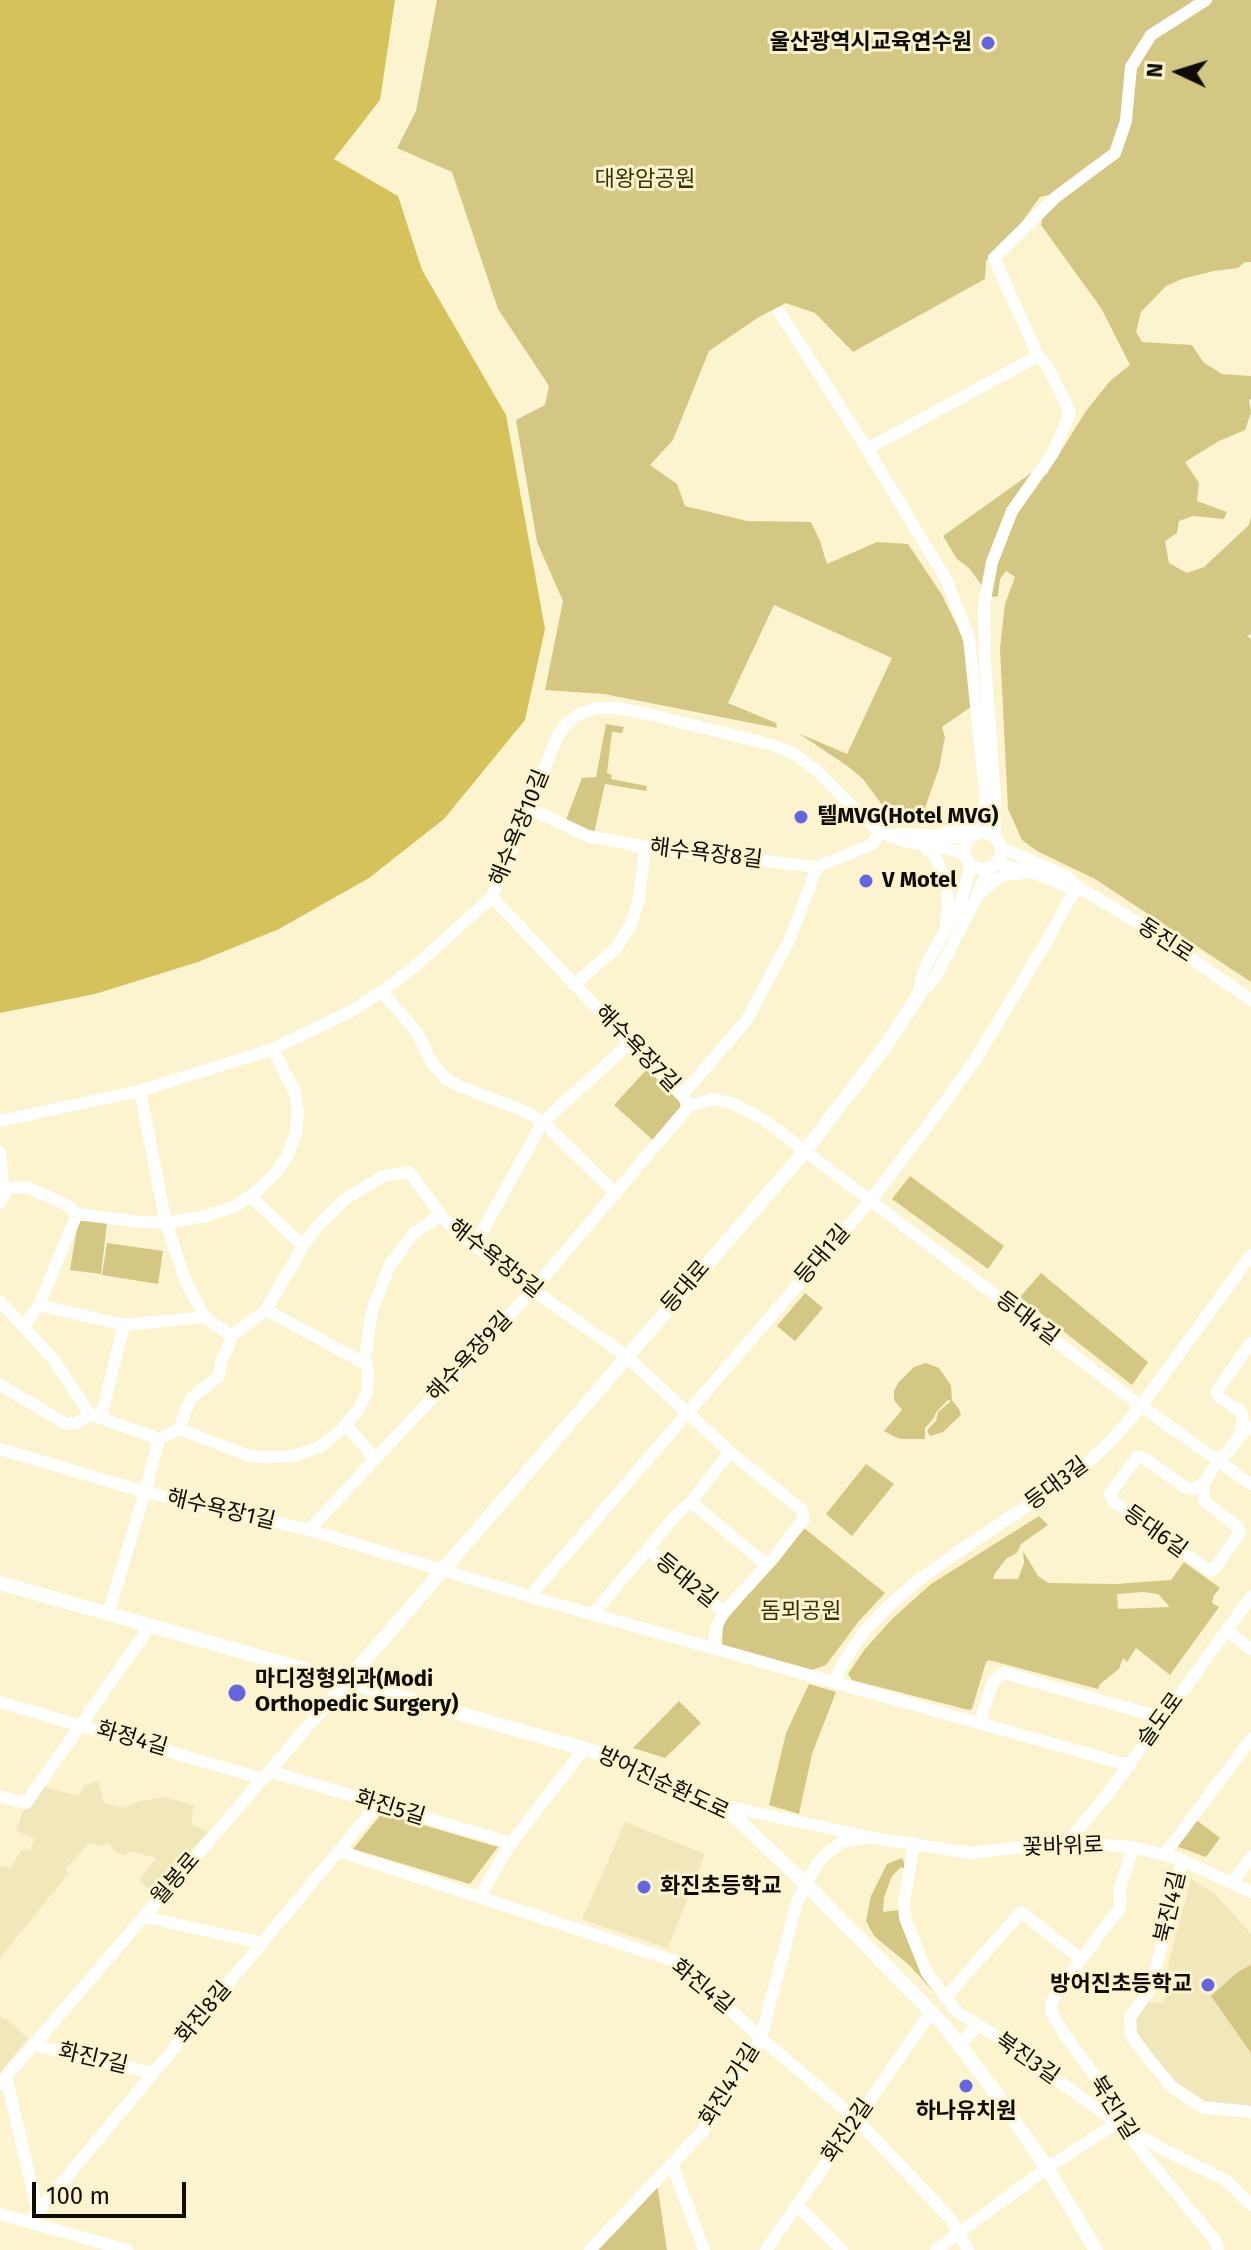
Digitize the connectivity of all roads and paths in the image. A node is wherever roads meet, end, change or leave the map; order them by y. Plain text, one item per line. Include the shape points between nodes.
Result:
1 (1206, 0) edge
2 (780, 313) dead end
3 (1038, 356) junction
4 (867, 449) junction
5 (986, 802) junction
6 (528, 808) junction
7 (887, 834) junction
8 (974, 836) junction
9 (927, 841) junction
10 (997, 842) junction
11 (645, 847) junction
12 (968, 860) junction
13 (992, 865) junction
14 (817, 867) junction
15 (1031, 872) junction
16 (1079, 889) junction
17 (492, 897) junction
18 (976, 898) junction
19 (945, 932) junction
20 (574, 985) junction
21 (381, 992) junction
22 (918, 996) junction
23 (1251, 1000) edge
24 (630, 1043) junction
25 (273, 1049) junction
26 (140, 1091) junction
27 (686, 1101) junction
28 (0, 1121) edge
29 (543, 1122) junction
30 (806, 1150) junction
31 (0, 1152) edge
32 (616, 1194) junction
33 (250, 1196) junction
34 (2, 1199) edge
35 (871, 1200) junction
36 (77, 1214) junction
37 (441, 1215) junction
38 (166, 1223) junction
39 (303, 1246) junction
40 (474, 1246) junction
41 (1251, 1255) edge
42 (533, 1290) junction
43 (0, 1301) edge
44 (39, 1305) junction
45 (266, 1310) junction
46 (205, 1317) junction
47 (124, 1325) junction
48 (24, 1326) junction
49 (231, 1336) junction
50 (1251, 1343) edge
51 (626, 1356) junction
52 (366, 1364) junction
53 (0, 1385) edge
54 (1141, 1406) junction
55 (688, 1412) junction
56 (96, 1415) junction
57 (346, 1425) junction
58 (1251, 1427) edge
59 (179, 1429) junction
60 (1239, 1436) junction
61 (159, 1439) junction
62 (0, 1449) edge
63 (730, 1452) junction
64 (375, 1459) junction
65 (1218, 1461) junction
66 (1203, 1484) junction
67 (1251, 1484) edge
68 (145, 1492) junction
69 (691, 1502) junction
70 (309, 1530) junction
71 (648, 1549) junction
72 (767, 1565) junction
73 (442, 1569) junction
74 (0, 1583) edge
75 (530, 1596) junction
76 (1251, 1597) edge
77 (724, 1612) junction
78 (108, 1614) junction
79 (593, 1614) junction
80 (150, 1626) junction
81 (1226, 1630) junction
82 (712, 1647) junction
83 (1251, 1649) edge
84 (346, 1682) junction
85 (835, 1682) junction
86 (0, 1702) edge
87 (1163, 1718) junction
88 (980, 1723) junction
89 (82, 1725) junction
90 (1251, 1739) edge
91 (584, 1749) junction
92 (1128, 1765) junction
93 (266, 1775) junction
94 (0, 1796) edge
95 (704, 1801) junction
96 (378, 1804) junction
97 (868, 1837) junction
98 (1068, 1842) junction
99 (511, 1843) junction
100 (914, 1843) junction
101 (1133, 1847) junction
102 (338, 1851) junction
103 (1164, 1855) junction
104 (1251, 1857) edge
105 (1182, 1860) junction
106 (1232, 1883) junction
107 (807, 1885) junction
108 (1251, 1892) edge
109 (480, 1896) junction
110 (144, 1917) junction
111 (262, 1943) junction
112 (1081, 1959) junction
113 (945, 1998) junction
114 (931, 2012) junction
115 (978, 2025) junction
116 (761, 2038) junction
117 (33, 2045) junction
118 (959, 2045) junction
119 (153, 2073) junction
120 (3, 2080) edge
121 (1251, 2112) edge
122 (856, 2119) junction
123 (1117, 2123) junction
124 (672, 2164) junction
125 (1047, 2168) junction
126 (797, 2205) junction
127 (1251, 2205) edge
128 (0, 2214) edge
129 (34, 2217) junction
130 (958, 2234) junction
131 (127, 2250) edge
132 (590, 2250) edge
133 (704, 2250) edge
134 (766, 2250) edge
135 (842, 2250) edge
136 (936, 2250) edge
137 (968, 2250) edge
138 (1096, 2250) edge
139 (1218, 2250) edge

1 - 3 street via 1151,35 1131,67 1126,121 1115,153 1056,197 994,258
2 - 4 street
3 - 4 street
3 - 10 street via 1070,413 1053,453 1012,511 992,562 984,605
4 - 5 street via 946,579 969,638
5 - 8 street
5 - 9 street via 971,823
6 - 7 street, 해수욕장10길 via 567,723 597,708 617,708 756,739 794,754
6 - 11 street, 해수욕장8길 via 588,836
6 - 17 street, 해수욕장10길
7 - 9 street
7 - 14 street, 해수욕장8길
8 - 9 street
8 - 10 street via 985,833
8 - 12 street via 965,848
9 - 12 street
9 - 19 street via 946,885
10 - 13 street via 1000,855
10 - 16 street via 1066,876
11 - 14 street, 해수욕장8길
11 - 20 street via 631,924 616,948
12 - 13 street via 978,868
12 - 19 street via 967,885
13 - 15 street
13 - 18 street
14 - 27 street, 해수욕장9길 via 790,939 746,1021
15 - 16 street
15 - 18 street via 1005,875
16 - 23 street, 동진로
16 - 35 street, 등대1길 via 977,1057
17 - 20 street, 해수욕장7길
17 - 21 street, 해수욕장10길
18 - 22 street via 935,978
19 - 22 street via 925,967
20 - 24 street, 해수욕장7길
21 - 25 street, 해수욕장10길
21 - 29 street via 417,1033 445,1078
22 - 30 main road, 등대로
24 - 27 street, 해수욕장7길
24 - 29 street
25 - 26 street, 해수욕장10길
25 - 33 street via 295,1093 296,1133 276,1173
26 - 28 street, 해수욕장10길
26 - 38 street
27 - 30 street, 해수욕장7길 via 731,1103
27 - 32 street, 해수욕장9길
29 - 32 street
29 - 40 street
30 - 35 street, 등대4길
30 - 51 main road, 등대로
31 - 34 street
32 - 42 street, 해수욕장9길
33 - 38 street via 206,1216
33 - 39 street
34 - 36 street via 7,1189 29,1188
35 - 54 street, 등대4길
35 - 55 street, 등대1길
36 - 38 street
36 - 44 street
37 - 39 street, 해수욕장5길 via 409,1172 383,1176 344,1200
37 - 40 street, 해수욕장5길
37 - 52 street via 413,1234 389,1267 372,1311
38 - 46 street via 186,1282
39 - 45 street, 해수욕장5길
40 - 42 street, 해수욕장5길
41 - 54 street, 등대3길
42 - 51 street, 해수욕장5길
42 - 64 street, 해수욕장9길
43 - 48 street
44 - 47 street
44 - 48 street
45 - 49 street, 해수욕장5길
45 - 52 street
46 - 47 street
46 - 49 street
47 - 56 street
48 - 56 street
49 - 59 street via 218,1377 190,1399
50 - 60 street via 1217,1393 1240,1411
51 - 55 street, 해수욕장5길
51 - 73 main road, 등대로
52 - 57 street via 367,1392
53 - 56 street via 66,1424
54 - 65 street, 등대4길
54 - 85 street, 등대3길 via 1076,1473 891,1604 866,1629
55 - 63 street, 등대2길
55 - 75 street, 등대1길
56 - 61 street
57 - 59 street via 320,1447 271,1457 240,1453
57 - 64 street
58 - 60 street
59 - 61 street
60 - 65 street
61 - 68 street
62 - 68 street, 해수욕장1길
63 - 69 street, 등대2길
63 - 72 street, 등대2길 via 802,1510 805,1518
64 - 70 street, 해수욕장9길
65 - 66 street
65 - 67 street, 등대4길
66 - 66 street, 등대6길 via 1185,1487 1137,1457 1110,1494 1210,1571 1240,1532 1204,1501
68 - 70 street, 해수욕장1길
68 - 78 street
69 - 71 street, 등대2길
69 - 72 street
70 - 73 street, 해수욕장1길
71 - 77 street, 등대2길
71 - 79 street, 등대2길
72 - 77 street, 등대2길
73 - 75 street
73 - 84 main road, 등대로
74 - 78 main road, 방어진순환도로
75 - 79 street
76 - 81 street, 슬도로
77 - 82 street, 등대2길
78 - 80 main road, 방어진순환도로
79 - 82 street
80 - 84 main road, 방어진순환도로
80 - 89 street
81 - 83 street
81 - 87 street, 슬도로
82 - 85 street
84 - 91 main road, 방어진순환도로
84 - 93 street, 월봉로
85 - 88 street
86 - 89 street, 화정4길
87 - 88 street via 1004,1673 993,1681
87 - 92 street, 슬도로
88 - 92 street
89 - 93 street, 화정4길
89 - 94 street via 26,1803
90 - 103 street
91 - 95 main road, 방어진순환도로 via 620,1759
91 - 99 street
92 - 98 street, 슬도로
93 - 96 street, 화진5길
93 - 110 street, 월봉로
95 - 97 street, 꽃바위로
95 - 107 main road, 방어진순환도로 via 734,1816
96 - 99 street, 화진5길
96 - 102 street, 화진8길
97 - 100 street, 꽃바위로
97 - 107 street, 꽃바위로 via 842,1842 826,1854
98 - 100 street, 꽃바위로 via 970,1853
98 - 101 street, 꽃바위로
99 - 109 street
100 - 113 street, 북진3길 via 905,1918 927,1973
101 - 103 street, 꽃바위로
101 - 112 street, 북진1길 via 1119,1909
102 - 109 street, 화진4길
102 - 111 street, 화진8길
103 - 105 street, 꽃바위로
104 - 106 street
105 - 106 street, 꽃바위로
105 - 121 street, 북진4길 via 1155,1973 1130,2018 1131,2033 1171,2086 1202,2107
106 - 108 street, 꽃바위로
107 - 114 main road, 방어진순환도로
107 - 116 street, 화진4가길 via 797,1902
109 - 116 street, 화진4길 via 678,1962
110 - 111 street
110 - 117 street, 월봉로
111 - 119 street, 화진8길
112 - 113 street via 1021,1912
112 - 123 street, 북진1길 via 1058,1990 1052,2014 1120,2110
113 - 115 street, 북진3길
114 - 118 main road, 방어진순환도로
114 - 122 street, 화진2길
115 - 118 street
115 - 123 street, 북진3길
116 - 122 street, 화진4길
116 - 124 street, 화진4가길 via 703,2131
117 - 119 street, 화진7길
117 - 120 street, 월봉로
118 - 125 main road, 방어진순환도로
119 - 129 street, 화진8길
120 - 129 street, 월봉로
122 - 126 street, 화진2길
122 - 130 street, 화진4길 via 950,2218
123 - 125 street
123 - 127 street, 북진3길 via 1227,2181
123 - 139 street, 북진1길
124 - 132 street, 화진4가길
124 - 133 street
125 - 130 street
125 - 138 main road, 방어진순환도로
126 - 134 street, 화진2길
126 - 135 street
128 - 129 street
129 - 131 street
130 - 136 street
130 - 137 street, 화진4길

